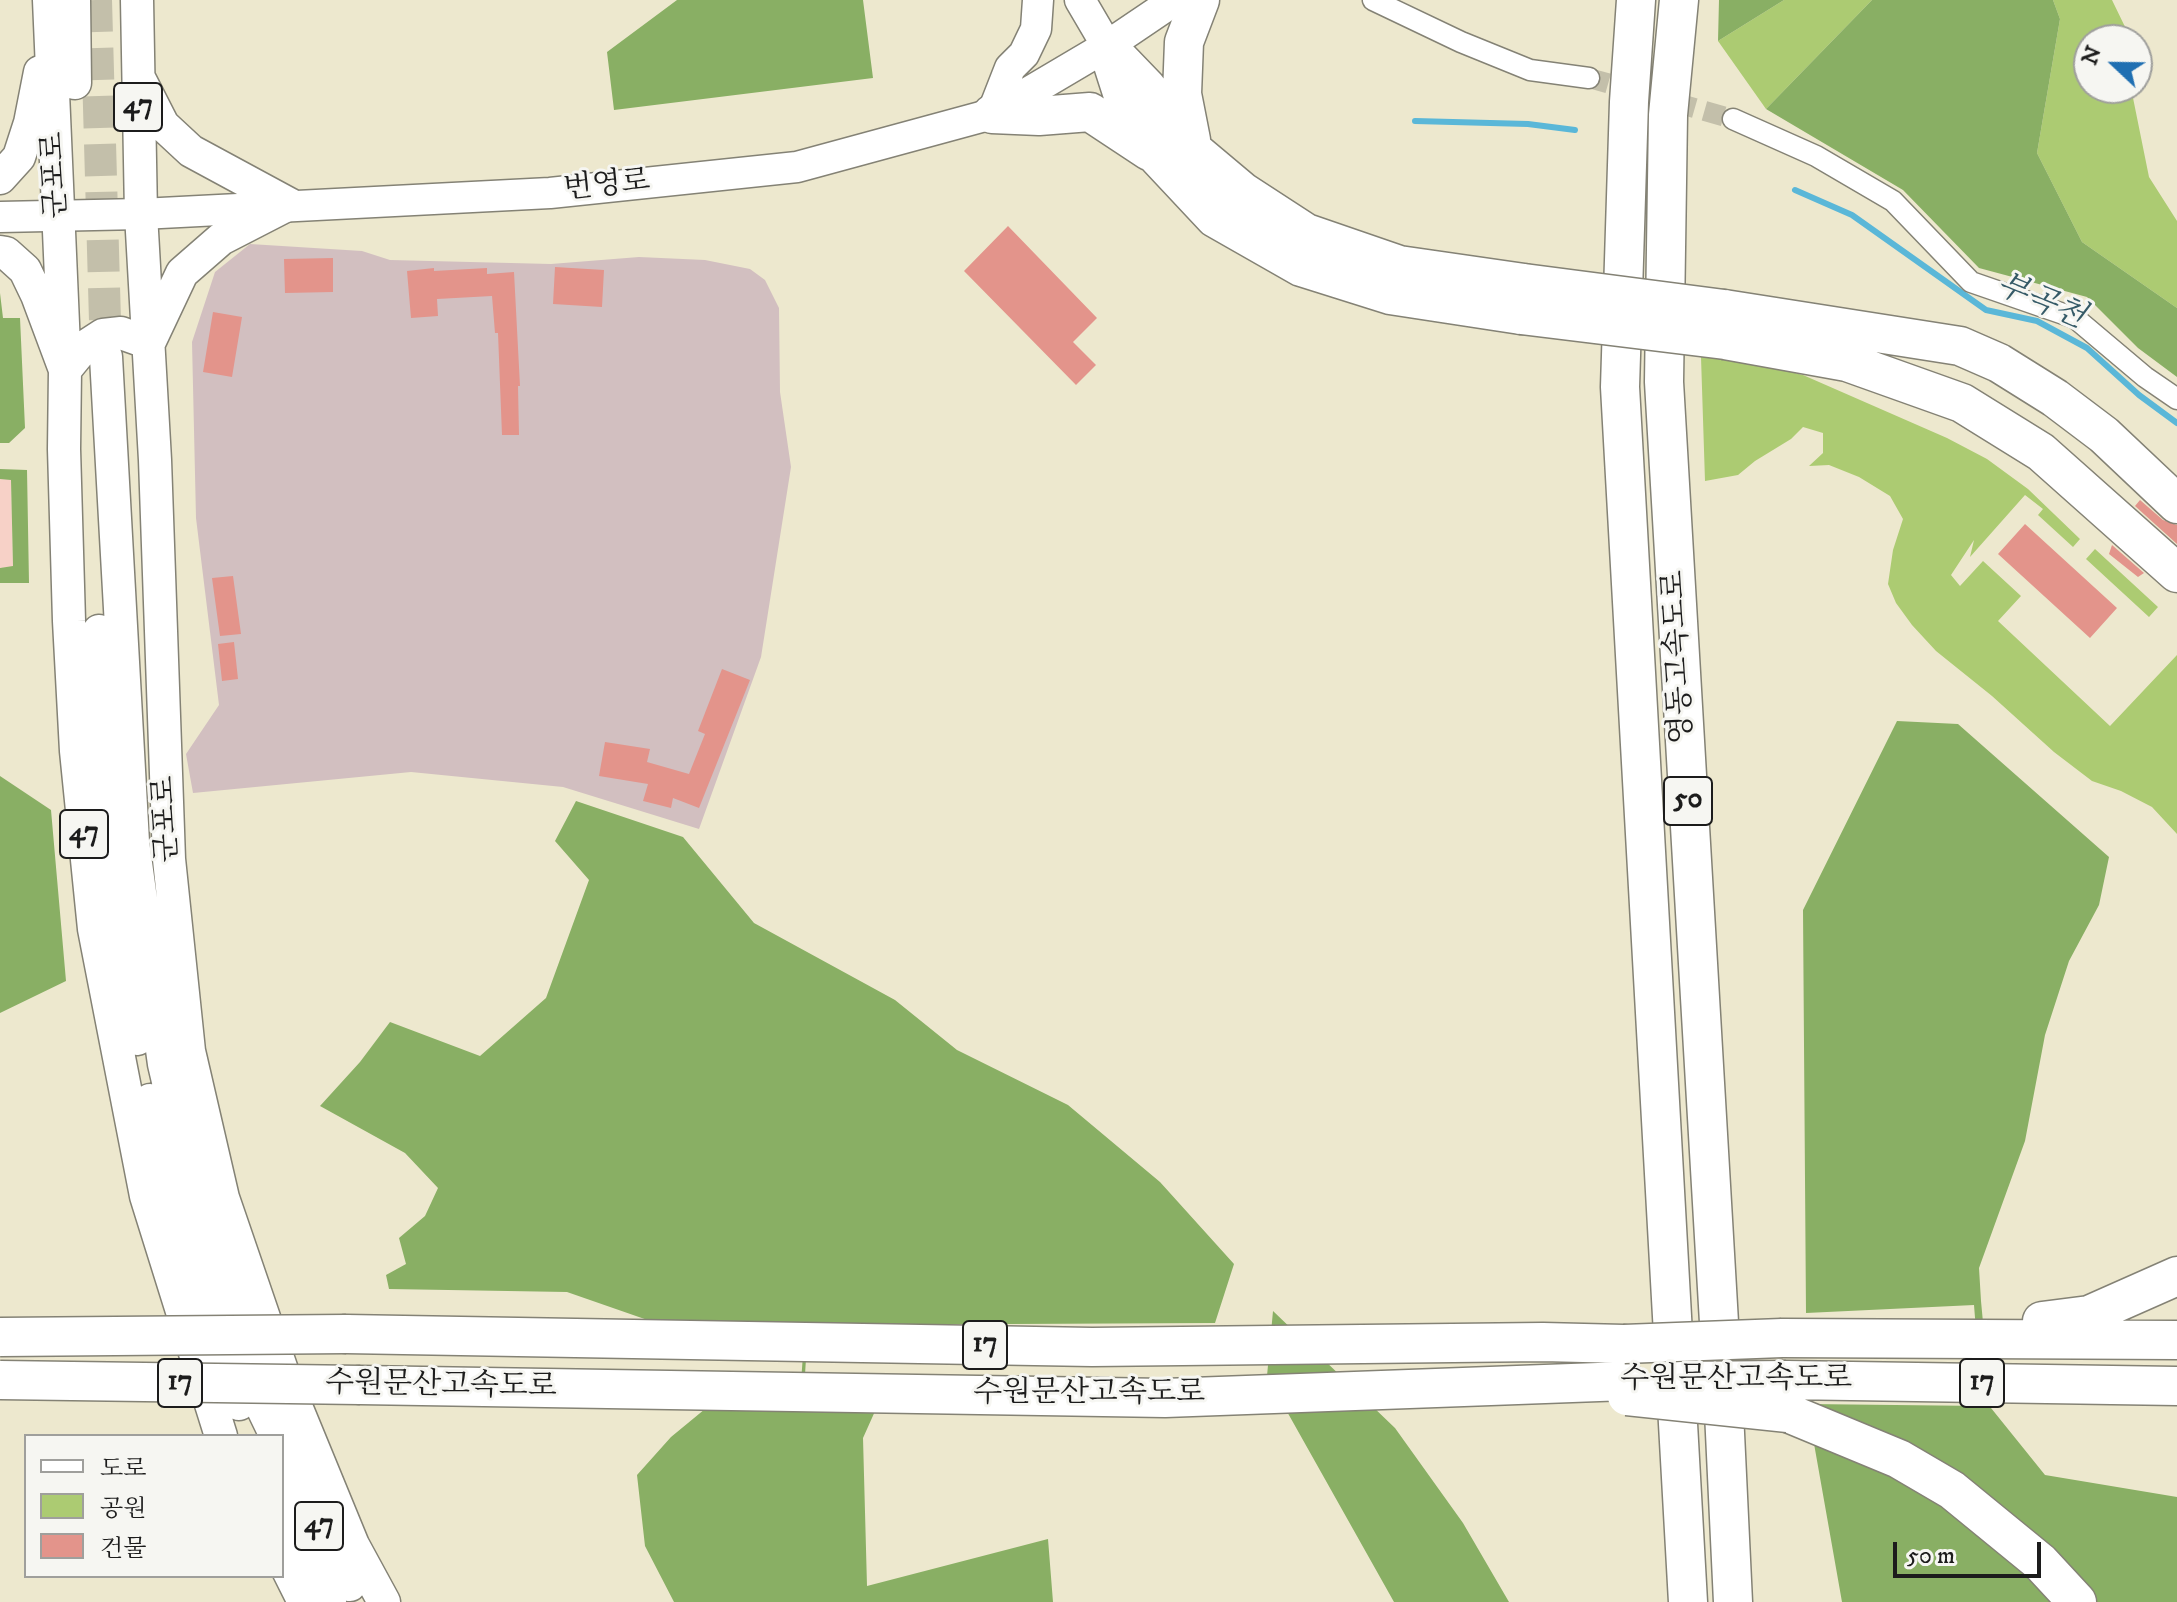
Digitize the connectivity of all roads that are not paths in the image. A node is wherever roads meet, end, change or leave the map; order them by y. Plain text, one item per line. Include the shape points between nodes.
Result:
1 (74, 0) edge
2 (137, 0) edge
3 (1038, 0) edge
4 (1080, 0) edge
5 (1175, 0) edge
6 (1200, 0) edge
7 (1373, 0) edge
8 (1636, 0) edge
9 (1679, 0) edge
10 (49, 15) edge
11 (1107, 46) junction
12 (137, 74) junction
13 (1589, 78) tunnel mouth
14 (75, 83) dead end
15 (992, 114) junction
16 (1733, 119) tunnel mouth
17 (1193, 150) junction
18 (1156, 155) junction
19 (0, 178) edge
20 (289, 204) junction
21 (141, 214) junction
22 (60, 216) junction
23 (0, 217) edge
24 (0, 252) edge
25 (1523, 299) junction
26 (1725, 324) junction
27 (149, 343) junction
28 (86, 362) junction
29 (2177, 399) edge
30 (2177, 504) edge
31 (2177, 573) edge
32 (2177, 1276) edge
33 (0, 1337) edge
34 (1917, 1339) junction
35 (2177, 1340) edge
36 (0, 1380) edge
37 (2177, 1386) edge
38 (1723, 1391) junction
39 (1787, 1396) junction
40 (220, 1434) edge
41 (251, 1434) edge
42 (275, 1434) edge
43 (284, 1453) edge
44 (284, 1508) edge
45 (284, 1562) edge
46 (304, 1602) edge
47 (330, 1602) edge
48 (358, 1602) edge
49 (384, 1602) edge
50 (1688, 1602) edge
51 (1733, 1602) edge
52 (1752, 1602) edge
53 (2077, 1602) edge

1 - 14 main road, 47
2 - 12 main road, 군포로 / 47
3 - 15 street via 1036,29 1010,68
4 - 11 street
5 - 11 street, 번영로
6 - 17 highway via 1184,42 1182,94
7 - 13 street via 1530,70
8 - 50 highway, 영동고속도로 / 50 via 1620,387
9 - 38 highway, 영동고속도로 / 50 via 1668,115 1664,382
10 - 19 main road via 30,123 19,157
10 - 22 main road, 군포로 / 47
11 - 15 street, 번영로
11 - 17 highway via 1147,88
11 - 18 highway via 1123,96
12 - 20 main road via 163,125 191,151
12 - 21 main road, 군포로 / 47
15 - 18 highway via 1090,112
15 - 20 street, 번영로 via 797,167 550,193
16 - 29 street via 1816,156 1893,201 1971,282 2075,318
17 - 25 highway via 1243,192 1306,233
18 - 25 highway via 1215,218 1301,267 1390,295
20 - 21 street, 번영로
20 - 27 main road via 221,239 182,273
21 - 22 street, 번영로
21 - 27 main road, 군포로 / 47
22 - 23 street, 번영로
22 - 28 main road, 군포로 / 47
24 - 28 main road via 25,270
25 - 26 highway, bridge
26 - 30 highway via 1960,346 2055,398 2104,435
26 - 31 highway via 1962,403 2041,452
27 - 28 main road via 121,333 103,335 83,348
27 - 49 main road, 군포로 / 47 via 169,859 189,1051 223,1198 286,1382 353,1545
28 - 40 main road, 군포로 / 47 via 64,449 76,751 94,929 146,1196
28 - 41 main road, 군포로 / 47 via 111,871 134,1028 165,1169 207,1316
28 - 42 main road, 군포로 / 47 via 133,842 164,1064 199,1214
32 - 34 highway via 2089,1315
33 - 34 highway, 수원문산고속도로 / 17, bridge via 346,1334 1092,1347
34 - 35 highway, 수원문산고속도로 / 17
36 - 39 highway, 수원문산고속도로 / 17, bridge via 1165,1398 1519,1383
37 - 39 highway, 수원문산고속도로 / 17
38 - 51 highway, 영동고속도로 / 50
38 - 52 highway
39 - 53 highway via 1952,1490 2040,1562
43 - 48 main road, 47
44 - 47 main road, 47
45 - 46 main road, 47

